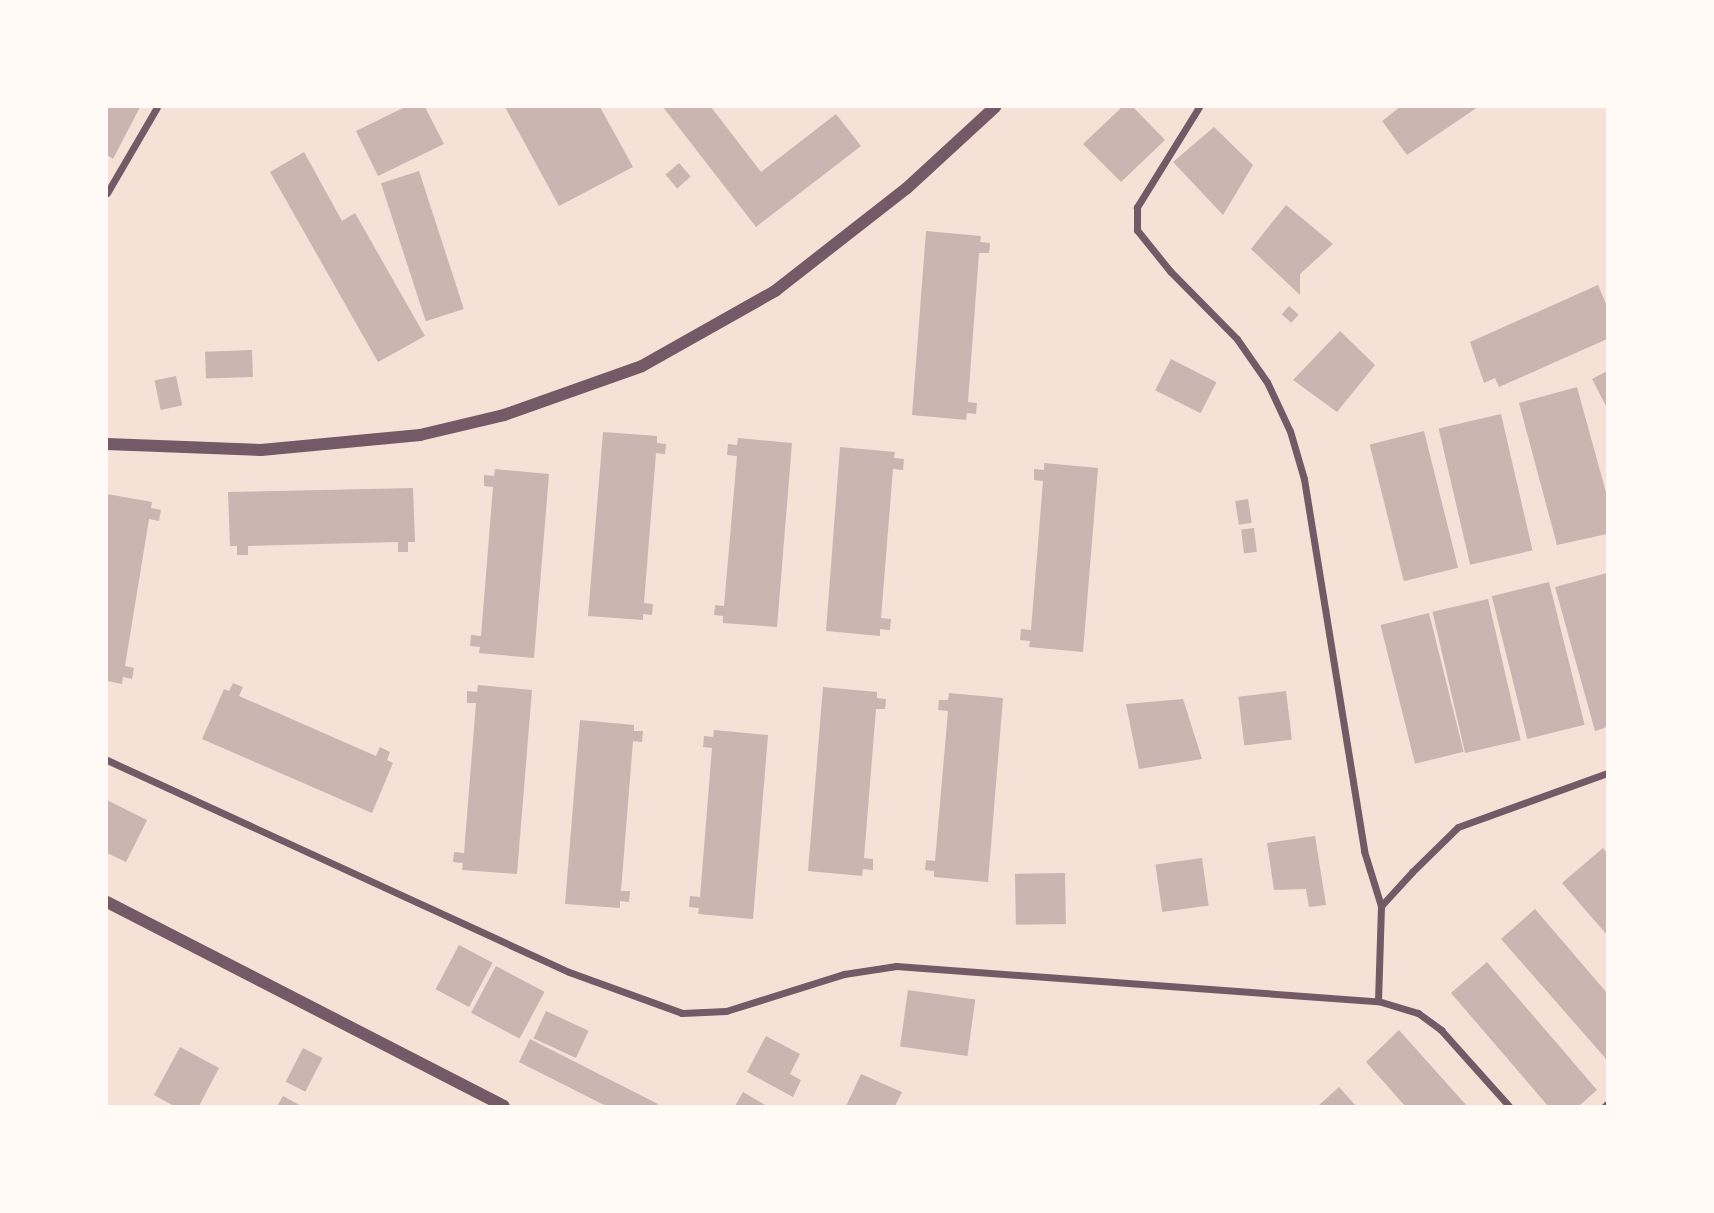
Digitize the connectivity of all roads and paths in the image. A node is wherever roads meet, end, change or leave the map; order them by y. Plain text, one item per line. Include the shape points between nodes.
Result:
1 (157, 107) edge
2 (995, 107) edge
3 (1199, 107) edge
4 (107, 193) edge
5 (107, 444) edge
6 (107, 760) edge
7 (1607, 773) edge
8 (107, 902) edge
9 (1381, 906) junction
10 (1378, 1001) junction
11 (504, 1106) edge
12 (1509, 1106) edge

1 - 4 street
2 - 5 street via 907,188 775,291 642,366 504,415 420,435 261,450
3 - 9 street via 1137,207 1137,230 1170,271 1237,338 1267,382 1290,431 1304,479 1364,850
6 - 10 street via 569,972 682,1013 726,1011 844,974 896,966
7 - 9 street via 1458,827
8 - 11 street
9 - 10 street
10 - 12 street via 1418,1013 1441,1030

